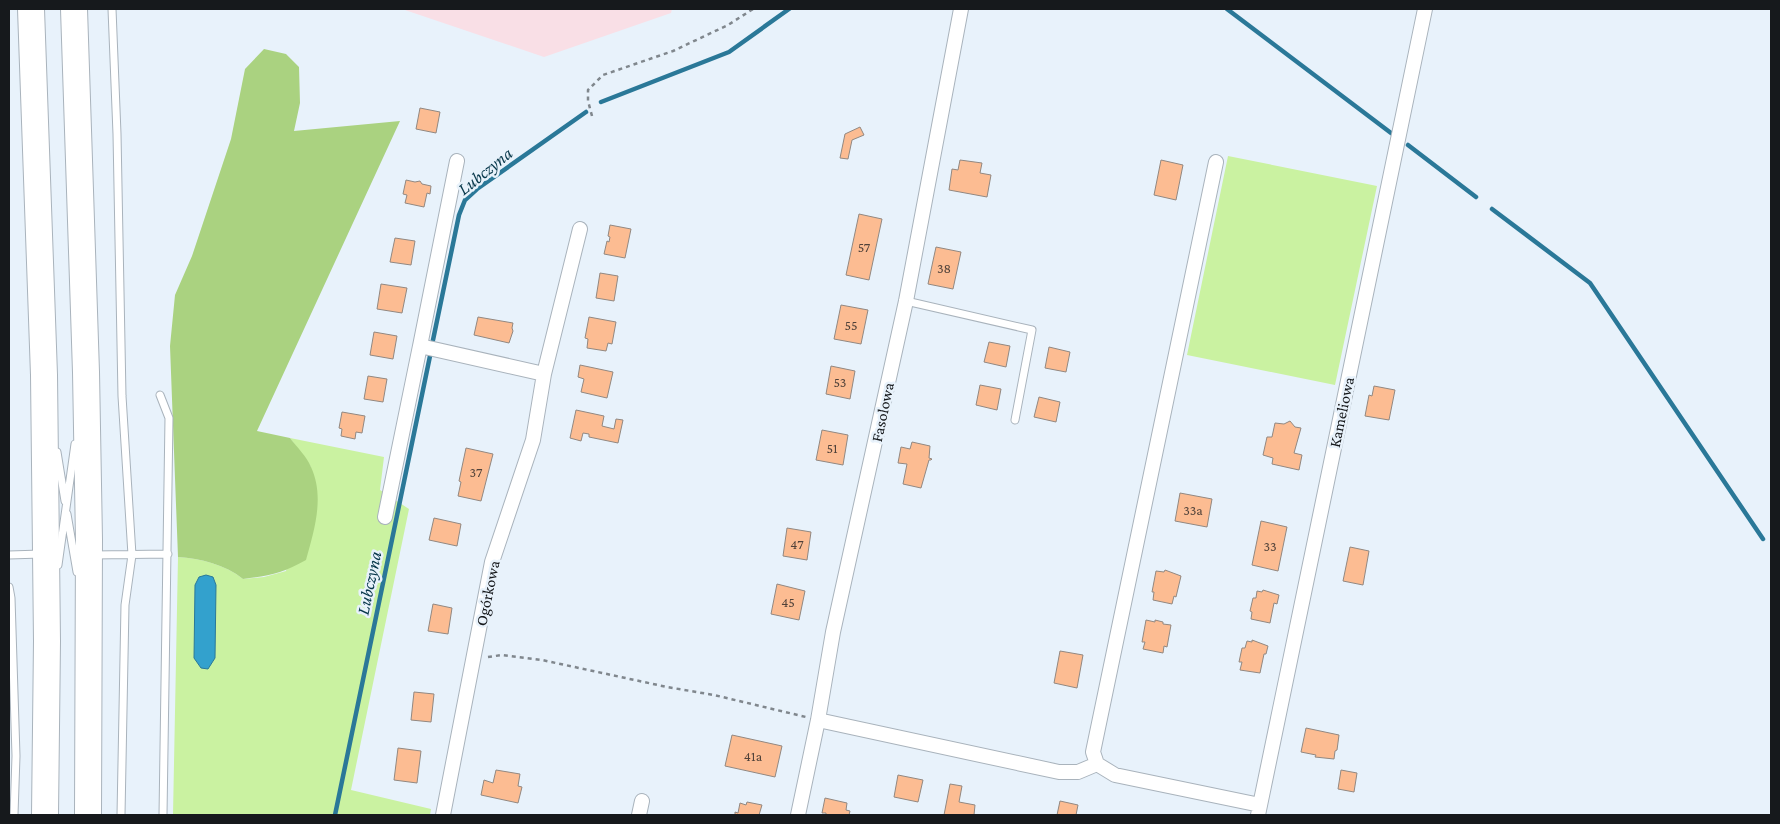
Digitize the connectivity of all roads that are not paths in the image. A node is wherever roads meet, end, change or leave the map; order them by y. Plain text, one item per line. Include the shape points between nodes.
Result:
1 (31, 9) edge
2 (74, 9) edge
3 (112, 9) edge
4 (962, 9) edge
5 (1425, 9) edge
6 (457, 160) dead end
7 (1216, 162) dead end
8 (580, 229) dead end
9 (906, 301) junction
10 (420, 346) junction
11 (86, 372) junction
12 (544, 374) junction
13 (44, 375) junction
14 (160, 395) dead end
15 (1015, 420) dead end
16 (79, 421) dead end
17 (53, 432) dead end
18 (76, 440) dead end
19 (55, 441) dead end
20 (66, 508) junction
21 (385, 517) dead end
22 (168, 554) junction
23 (9, 555) edge
24 (88, 555) junction
25 (132, 555) junction
26 (51, 564) junction
27 (55, 584) dead end
28 (79, 584) dead end
29 (9, 587) edge
30 (81, 594) dead end
31 (47, 641) junction
32 (89, 642) junction
33 (818, 720) junction
34 (1097, 764) junction
35 (642, 801) dead end
36 (1259, 810) edge
37 (14, 815) edge
38 (46, 815) edge
39 (88, 815) edge
40 (121, 815) edge
41 (163, 815) edge
42 (443, 815) edge
43 (639, 815) edge
44 (798, 815) edge

1 - 13 highway
2 - 11 highway
3 - 25 lane via 122,396
4 - 9 street, Fasolowa
5 - 36 street, Kameliowa
6 - 10 street
7 - 34 street via 1094,752
8 - 12 street, Ogórkowa
9 - 15 lane via 1032,330
9 - 33 street, Fasolowa via 833,632
10 - 12 street
10 - 21 street
11 - 16 lane
11 - 24 highway
12 - 42 street, Ogórkowa via 533,440 492,562
13 - 17 lane
13 - 26 highway
14 - 22 lane via 169,418
18 - 20 lane
19 - 20 lane
20 - 26 lane
20 - 28 lane
22 - 25 lane
22 - 41 lane
23 - 26 lane
24 - 25 lane
24 - 32 highway
25 - 40 lane via 125,605
26 - 31 highway
27 - 31 lane
29 - 37 lane via 12,598 16,756
30 - 32 lane
31 - 38 highway
32 - 39 highway
33 - 34 street via 1059,772 1078,772
33 - 44 street, Fasolowa
34 - 36 street via 1115,775
35 - 43 street

